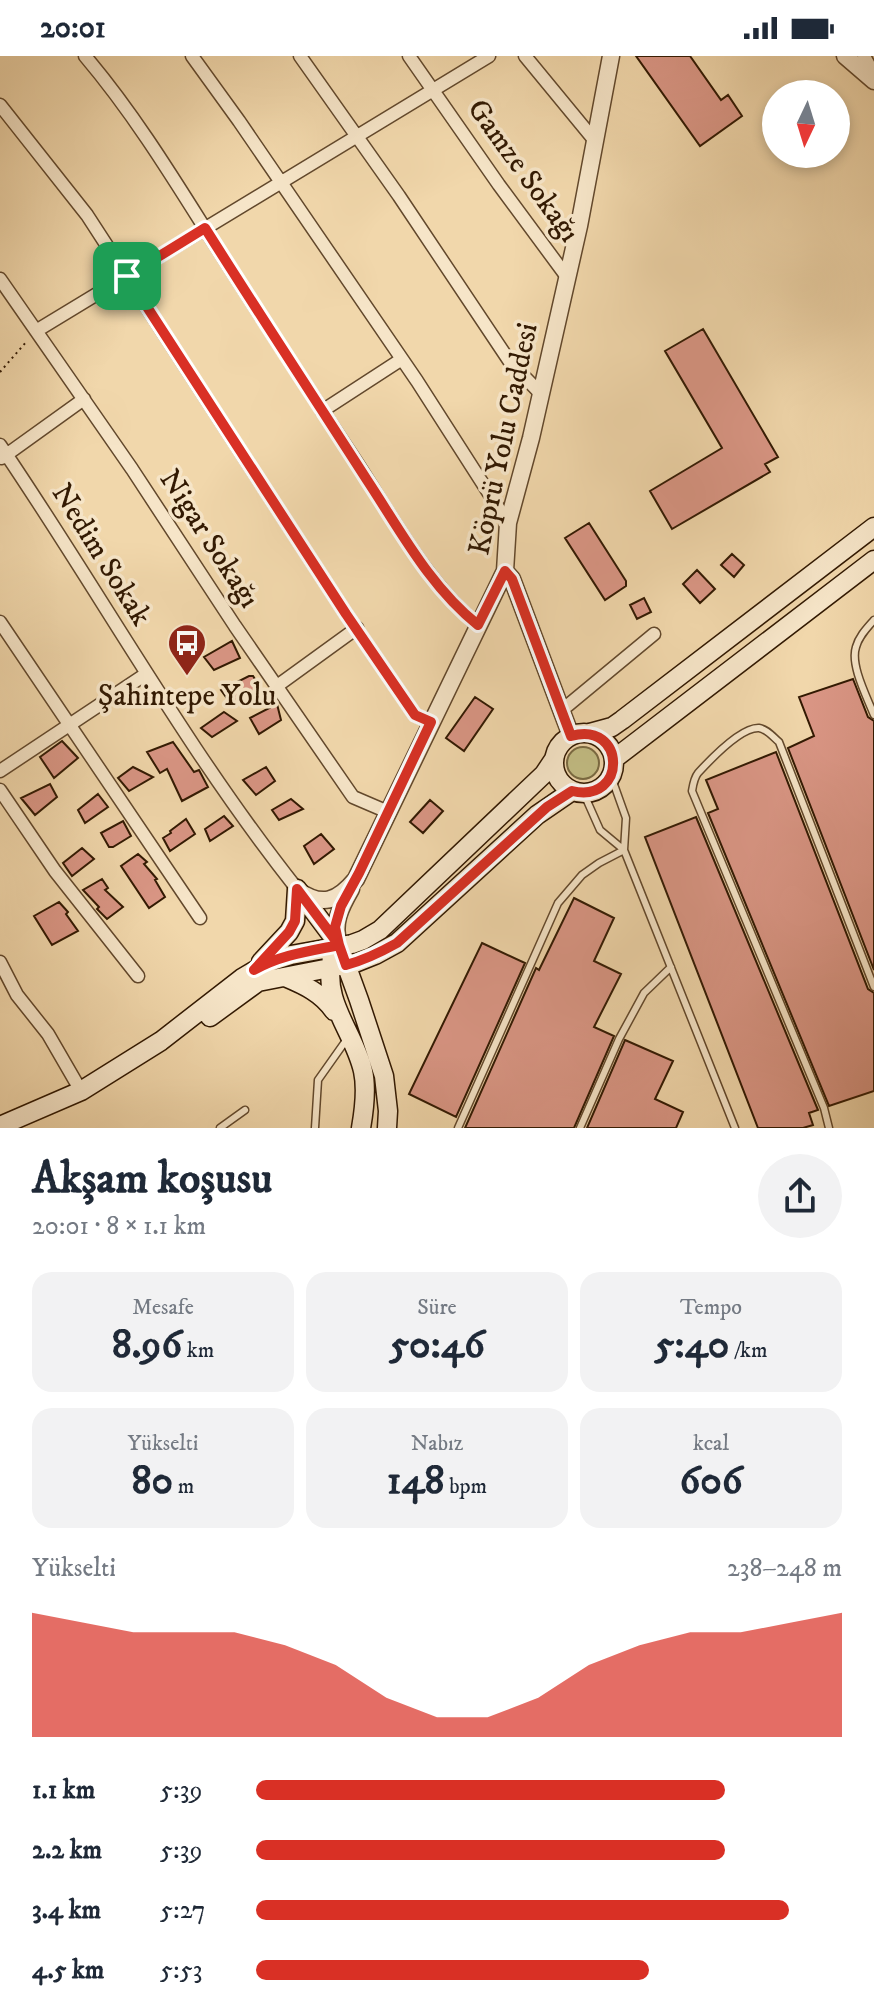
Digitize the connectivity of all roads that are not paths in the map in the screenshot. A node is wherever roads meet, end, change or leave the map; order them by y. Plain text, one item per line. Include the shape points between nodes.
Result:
1 (85, 56) edge
2 (192, 56) edge
3 (300, 56) edge
4 (409, 56) edge
5 (489, 56) edge
6 (525, 56) edge
7 (611, 56) edge
8 (845, 56) edge
9 (864, 56) edge
10 (874, 74) edge
11 (874, 81) edge
12 (433, 90) junction
13 (0, 105) edge
14 (357, 136) junction
15 (595, 141) junction
16 (280, 183) junction
17 (205, 228) junction
18 (127, 276) junction
19 (567, 277) junction
20 (0, 279) edge
21 (36, 331) junction
22 (402, 359) junction
23 (541, 394) junction
24 (84, 399) junction
25 (322, 411) junction
26 (2, 453) edge
27 (508, 523) junction
28 (874, 527) edge
29 (874, 560) edge
30 (505, 571) junction
31 (874, 620) edge
32 (0, 622) edge
33 (478, 625) junction
34 (357, 628) junction
35 (654, 634) dead end
36 (146, 674) junction
37 (277, 686) junction
38 (561, 711) junction
39 (874, 715) edge
40 (431, 722) junction
41 (70, 726) junction
42 (590, 733) junction
43 (571, 736) junction
44 (554, 759) junction
45 (612, 768) junction
46 (0, 771) edge
47 (0, 790) edge
48 (578, 792) junction
49 (388, 812) junction
50 (624, 850) junction
51 (359, 873) junction
52 (297, 889) junction
53 (200, 918) dead end
54 (397, 943) junction
55 (339, 945) junction
56 (0, 962) edge
57 (338, 967) junction
58 (671, 967) junction
59 (254, 970) junction
60 (138, 976) dead end
61 (285, 977) junction
62 (874, 987) edge
63 (359, 1000) junction
64 (339, 1017) junction
65 (349, 1036) junction
66 (81, 1091) junction
67 (245, 1110) dead end
68 (734, 1125) edge
69 (0, 1126) edge
70 (18, 1128) edge
71 (220, 1128) edge
72 (315, 1128) edge
73 (361, 1128) edge
74 (387, 1128) edge
75 (458, 1128) edge
76 (580, 1128) edge
77 (724, 1128) edge
78 (829, 1128) edge

1 - 17 street via 113,89
2 - 16 street
3 - 14 street
4 - 12 street, Gamze Sokağı
5 - 12 street
6 - 15 street
7 - 15 street, Köprü Yolu Caddesi
8 - 11 street
9 - 10 street
12 - 14 street
12 - 19 street, Gamze Sokağı
13 - 18 street via 87,215
14 - 16 street
14 - 23 street via 510,362
15 - 19 street, Köprü Yolu Caddesi
16 - 17 street
16 - 22 street
17 - 18 street
17 - 25 street
18 - 21 street
18 - 34 street
19 - 23 street, Köprü Yolu Caddesi
20 - 21 street, Nigar Sokağı
21 - 24 street, Nigar Sokağı
22 - 25 street
22 - 27 street
23 - 27 street, Köprü Yolu Caddesi
24 - 26 street
24 - 37 street, Nigar Sokağı
25 - 33 street via 428,572
26 - 36 street, Nedim Sokak
27 - 30 street, Köprü Yolu Caddesi
28 - 42 main road via 622,720
29 - 45 main road
30 - 33 street, Köprü Yolu Caddesi
30 - 38 street
31 - 39 lane via 854,650
32 - 41 street
33 - 40 street, Köprü Yolu Caddesi
34 - 37 street
34 - 40 street via 415,715
35 - 38 street
36 - 41 street
36 - 52 street, Nedim Sokak
37 - 49 street, Nigar Sokağı via 353,797
38 - 43 street
40 - 49 street, Köprü Yolu Caddesi
41 - 46 street
41 - 53 street
42 - 43 main road
42 - 45 main road via 607,744
43 - 44 main road
44 - 48 main road via 558,778
44 - 55 main road via 380,930
45 - 48 main road via 601,788
45 - 50 lane via 626,818
47 - 60 street via 55,871
48 - 50 lane via 600,830
48 - 54 main road via 537,815
49 - 51 street, Köprü Yolu Caddesi
50 - 58 lane
50 - 75 lane via 582,875 558,903
51 - 52 street, Köprü Yolu Caddesi via 337,897 311,900
51 - 55 street via 336,921
52 - 55 main road
52 - 59 main road via 295,921
54 - 57 main road
54 - 63 main road via 370,969
55 - 57 main road via 332,956
55 - 59 main road via 280,958
56 - 66 street
57 - 61 main road
57 - 63 main road
57 - 64 main road via 333,1000
58 - 68 lane
58 - 76 lane via 644,993
59 - 66 main road via 161,1041
61 - 64 main road via 328,1001
61 - 70 main road via 258,982 86,1100
62 - 78 lane via 779,742 760,728 748,730 696,776 692,791
63 - 74 main road via 384,1076
64 - 65 main road
65 - 72 lane via 318,1080
65 - 73 main road via 363,1071
66 - 69 main road
67 - 71 lane
68 - 77 lane

